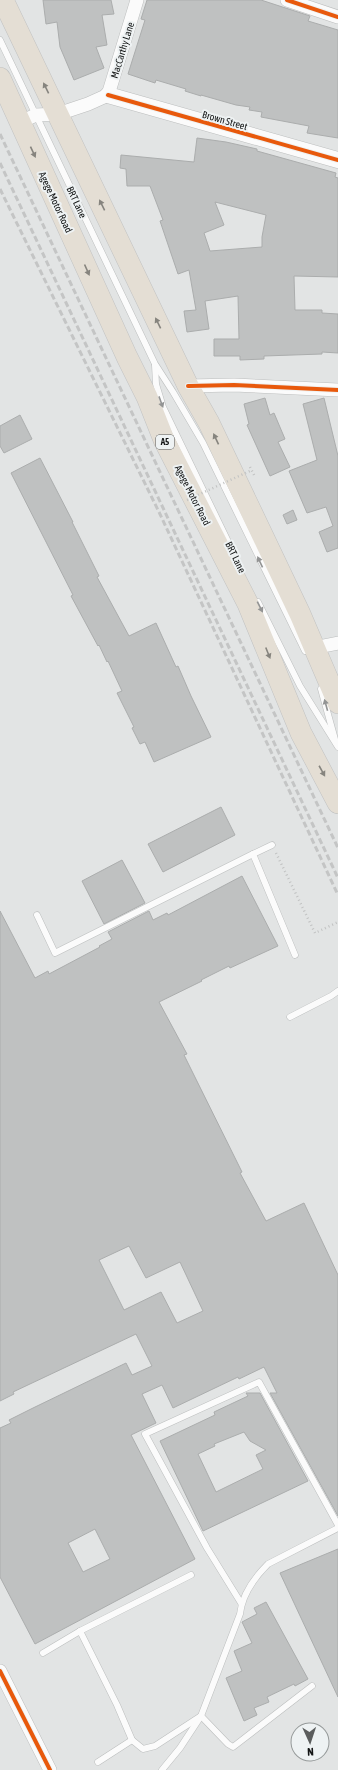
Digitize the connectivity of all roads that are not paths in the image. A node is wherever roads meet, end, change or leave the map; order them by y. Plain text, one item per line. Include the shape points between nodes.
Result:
1 (3, 0) edge
2 (137, 0) edge
3 (287, 0) edge
4 (338, 17) edge
5 (0, 40) edge
6 (0, 78) edge
7 (108, 95) junction
8 (58, 114) junction
9 (28, 118) junction
10 (338, 160) edge
11 (155, 364) junction
12 (188, 386) junction
13 (338, 390) edge
14 (238, 563) dead end
15 (255, 596) dead end
16 (338, 643) edge
17 (311, 654) junction
18 (317, 681) dead end
19 (338, 703) edge
20 (337, 745) edge
21 (338, 803) edge
22 (272, 845) road end
23 (253, 854) junction
24 (38, 916) dead end
25 (295, 955) dead end
26 (338, 991) edge
27 (290, 1017) dead end
28 (338, 1525) edge
29 (338, 1528) edge
30 (191, 1575) dead end
31 (241, 1603) junction
32 (80, 1631) junction
33 (43, 1653) dead end
34 (0, 1671) edge
35 (312, 1686) dead end
36 (201, 1716) junction
37 (132, 1740) junction
38 (98, 1762) dead end
39 (50, 1770) edge
40 (162, 1770) edge

8 -> 1 highway
2 - 7 street, MacCarthy Lane
3 - 4 street
5 - 9 lane, BRT Lane
6 - 9 highway, Agege Motor Road / A5
7 - 8 street
7 - 10 street, Brown Street
8 - 9 street
12 -> 8 highway
9 - 11 lane, BRT Lane
9 -> 21 highway, Agege Motor Road / A5 via 164,440 248,604 301,733
11 -> 14 lane, BRT Lane via 156,384 163,407
17 -> 11 lane, BRT Lane via 203,443
12 - 13 street via 234,385
17 -> 12 highway via 296,607 209,423
15 -> 20 lane via 300,686
16 - 17 street
17 - 19 highway
20 -> 18 lane
22 - 23 lane
23 - 24 lane via 55,953
23 - 25 lane
26 - 27 lane
28 - 31 lane via 259,1382 145,1434 207,1548
29 - 31 lane via 268,1564
30 - 32 lane
31 - 36 lane via 240,1614
32 - 33 lane
32 - 37 lane
34 - 39 street
35 - 36 lane via 233,1747
36 - 37 lane via 155,1746 143,1749
36 - 40 lane
37 - 38 lane

